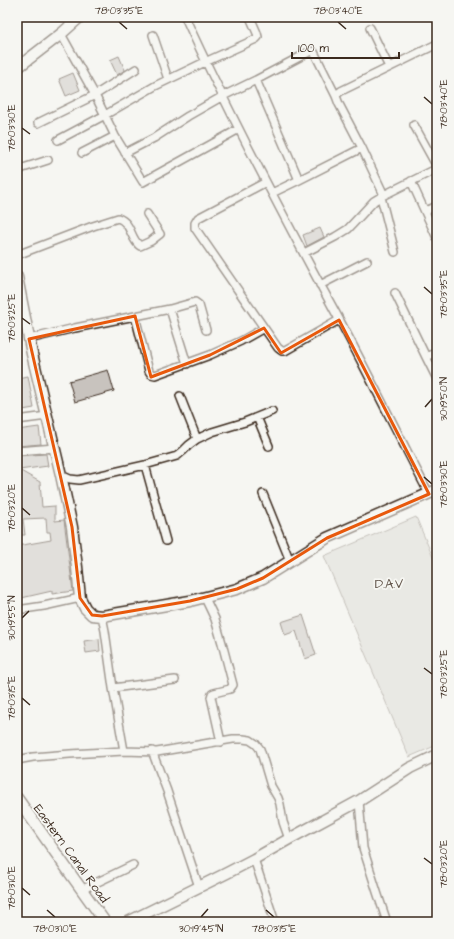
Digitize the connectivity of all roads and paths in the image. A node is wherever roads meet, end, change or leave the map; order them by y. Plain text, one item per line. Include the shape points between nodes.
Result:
1 (80, 17) edge
2 (185, 17) edge
3 (250, 17) edge
4 (435, 17) edge
5 (437, 20) edge
6 (370, 28) dead end
7 (61, 34) junction
8 (153, 35) dead end
9 (437, 44) edge
10 (205, 62) junction
11 (389, 67) junction
12 (17, 68) edge
13 (136, 69) dead end
14 (168, 79) junction
15 (256, 80) junction
16 (95, 95) junction
17 (222, 96) junction
18 (336, 96) junction
19 (104, 115) junction
20 (38, 123) dead end
21 (414, 125) dead end
22 (239, 129) junction
23 (115, 136) junction
24 (58, 140) dead end
25 (362, 148) junction
26 (82, 153) dead end
27 (125, 154) junction
28 (48, 160) dead end
29 (17, 170) edge
30 (299, 180) junction
31 (266, 182) junction
32 (411, 182) junction
33 (272, 194) junction
34 (383, 196) junction
35 (437, 206) edge
36 (425, 211) junction
37 (147, 214) dead end
38 (437, 238) edge
39 (395, 252) dead end
40 (304, 254) junction
41 (17, 255) edge
42 (367, 261) dead end
43 (17, 280) edge
44 (320, 285) junction
45 (395, 293) dead end
46 (170, 309) junction
47 (135, 316) junction
48 (339, 320) junction
49 (264, 328) junction
50 (206, 330) dead end
51 (29, 339) junction
52 (437, 352) edge
53 (426, 357) junction
54 (187, 364) junction
55 (437, 379) edge
56 (180, 396) dead end
57 (272, 411) dead end
58 (47, 416) junction
59 (257, 417) junction
60 (17, 420) edge
61 (196, 439) junction
62 (269, 446) dead end
63 (54, 448) junction
64 (17, 451) edge
65 (145, 465) junction
66 (61, 475) junction
67 (433, 492) edge
68 (263, 494) dead end
69 (166, 541) dead end
70 (290, 561) junction
71 (80, 598) junction
72 (205, 598) junction
73 (17, 610) edge
74 (102, 616) junction
75 (175, 680) dead end
76 (113, 688) junction
77 (220, 742) junction
78 (124, 751) junction
79 (152, 752) junction
80 (437, 755) edge
81 (17, 760) edge
82 (359, 801) junction
83 (18, 802) edge
84 (289, 839) junction
85 (254, 859) junction
86 (133, 865) dead end
87 (199, 887) junction
88 (81, 890) junction
89 (105, 922) edge
90 (128, 922) edge
91 (275, 922) edge
92 (387, 922) edge

1 - 7 street
2 - 10 street
3 - 10 street via 258,37
4 - 5 street
6 - 11 street
7 - 12 street
7 - 16 street
8 - 14 street
9 - 11 street
10 - 14 street
10 - 17 street
11 - 18 street via 339,92
13 - 16 street
14 - 19 street
15 - 17 street
15 - 18 street via 312,51
15 - 30 street
16 - 19 street
16 - 20 street
17 - 22 street
17 - 27 street
18 - 25 street
19 - 23 street
19 - 24 street
21 - 32 street via 436,167
22 - 27 street via 143,182
22 - 31 street
23 - 26 street
23 - 27 street
25 - 30 street
25 - 34 street
28 - 29 street
30 - 33 street
31 - 33 street
31 - 49 street via 198,218 195,223 195,228
32 - 34 street
32 - 36 street
33 - 40 street
34 - 39 street
34 - 40 street via 374,201 348,229
35 - 36 street
36 - 38 street
37 - 41 street via 160,234 140,246 131,230 118,218
40 - 44 street
42 - 44 street
43 - 51 street
44 - 48 street
45 - 53 street
46 - 47 street
46 - 50 street via 197,303
46 - 54 street
47 - 51 street
47 - 54 street via 151,374 155,375
48 - 49 street via 285,351 278,348
48 - 67 street
49 - 54 street via 241,341
51 - 58 street
52 - 53 street
53 - 55 street
56 - 61 street
57 - 59 street
58 - 60 street
58 - 63 street
59 - 61 street
59 - 62 street
61 - 65 street via 177,456
63 - 64 street
63 - 66 street
65 - 66 street via 79,480
65 - 69 street
66 - 71 street via 72,527
67 - 70 street via 327,538
68 - 70 street
70 - 72 street via 263,578
71 - 73 street
71 - 74 street via 92,615
72 - 74 street
72 - 77 street via 215,619 232,685 230,689 214,693 211,697
74 - 76 street
75 - 76 street
76 - 78 street
77 - 79 street
77 - 84 street via 233,739 250,740 260,749 271,786 280,804
78 - 79 street
78 - 81 street
79 - 87 street
80 - 82 street via 410,768
82 - 84 street
82 - 92 street via 363,848
83 - 88 street, Eastern Canal Road
84 - 85 street
85 - 87 street
85 - 91 street
86 - 88 street
87 - 90 street
88 - 89 street, Eastern Canal Road

